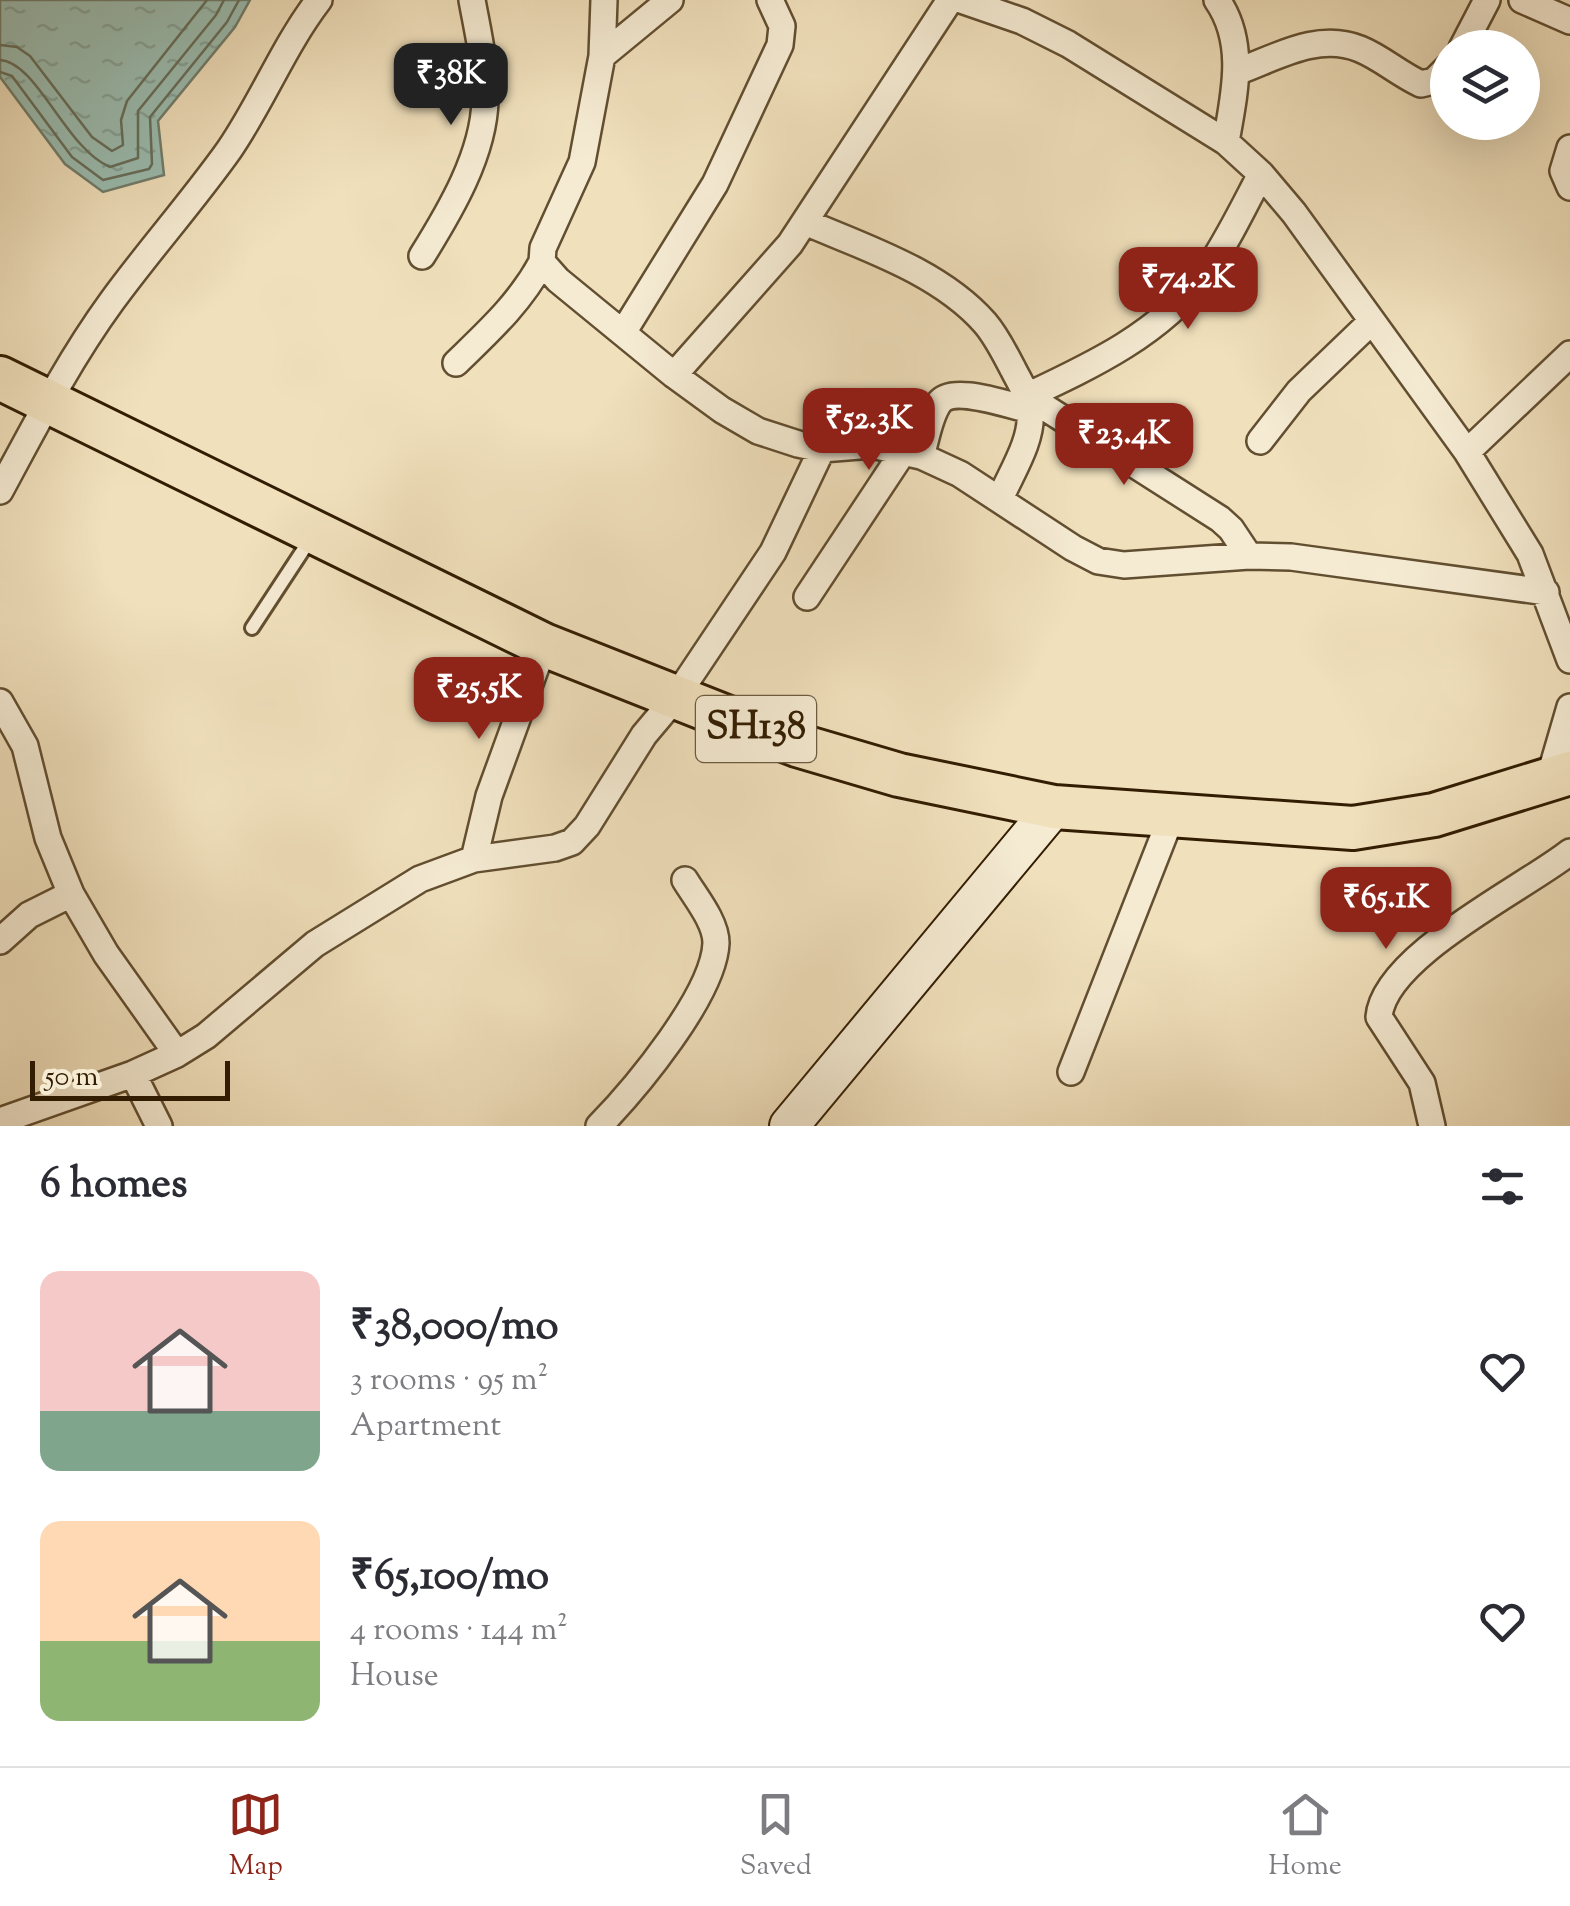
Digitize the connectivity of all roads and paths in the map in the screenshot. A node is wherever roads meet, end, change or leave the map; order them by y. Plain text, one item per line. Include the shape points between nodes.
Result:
1 (318, 0) edge
2 (472, 0) edge
3 (604, 0) edge
4 (670, 0) edge
5 (770, 0) edge
6 (950, 0) edge
7 (961, 0) edge
8 (1487, 0) edge
9 (1522, 0) edge
10 (1220, 1) edge
11 (1570, 21) edge
12 (1471, 30) edge
13 (602, 56) junction
14 (1238, 71) junction
15 (1430, 82) edge
16 (1226, 142) junction
17 (1570, 148) edge
18 (1261, 174) junction
19 (1570, 187) edge
20 (805, 222) junction
21 (422, 256) dead end
22 (542, 262) junction
23 (1372, 320) junction
24 (624, 331) junction
25 (1568, 360) edge
26 (456, 364) dead end
27 (674, 375) junction
28 (0, 378) edge
29 (48, 401) junction
30 (1029, 403) junction
31 (1260, 441) dead end
32 (822, 448) junction
33 (1467, 452) junction
34 (912, 454) junction
35 (0, 491) edge
36 (1000, 498) junction
37 (315, 531) junction
38 (1249, 556) junction
39 (1546, 592) junction
40 (807, 597) dead end
41 (252, 628) dead end
42 (544, 645) junction
43 (1570, 660) edge
44 (676, 697) junction
45 (0, 702) edge
46 (1570, 707) edge
47 (1560, 776) edge
48 (1054, 807) junction
49 (1172, 815) junction
50 (1570, 852) edge
51 (474, 858) junction
52 (686, 880) dead end
53 (70, 894) junction
54 (0, 941) edge
55 (176, 1054) junction
56 (1071, 1072) dead end
57 (132, 1074) junction
58 (28, 1118) edge
59 (0, 1122) edge
60 (158, 1126) edge
61 (599, 1126) edge
62 (789, 1126) edge
63 (1432, 1126) edge

1 - 29 street via 248,122 111,303
2 - 21 street via 485,104 460,189
3 - 13 street
4 - 13 street
5 - 24 street via 782,26 780,45 715,184
6 - 20 street
7 - 16 street via 1068,44
8 - 12 street
9 - 11 street
10 - 14 street
13 - 22 street via 582,162
14 - 15 street via 1294,49 1336,42
14 - 16 street
16 - 18 street
17 - 19 street via 1563,170
18 - 23 street
18 - 30 street via 1222,248 1170,312
20 - 27 street
20 - 30 street via 953,295 985,323
22 - 24 street
22 - 26 street via 510,312
23 - 31 street via 1299,391
23 - 33 street
24 - 27 street
25 - 33 street
27 - 32 street via 758,430
28 - 29 main road, SH138
29 - 35 street
29 - 37 main road, SH138
30 - 34 street via 950,395
30 - 36 street via 1026,439
30 - 38 street via 1220,519
32 - 34 street via 872,445
32 - 44 street via 773,552
33 - 39 street
34 - 36 street
34 - 40 street
36 - 38 street via 1098,561
37 - 41 lane
37 - 42 main road, SH138
38 - 39 street
39 - 43 street
42 - 44 main road, SH138
42 - 51 street
44 - 48 main road, SH138 via 796,746
44 - 51 street via 572,842
45 - 53 street via 24,746
46 - 47 street
47 - 49 main road, SH138 via 1434,815 1353,828
48 - 49 main road, SH138
48 - 62 main road
49 - 56 street
50 - 63 street via 1436,942 1386,990 1379,1017 1422,1082
51 - 55 street via 360,914
52 - 61 street via 716,940 711,970 696,1002
53 - 54 street via 28,915
53 - 55 street
55 - 57 street
57 - 58 street
57 - 60 street
58 - 59 street

